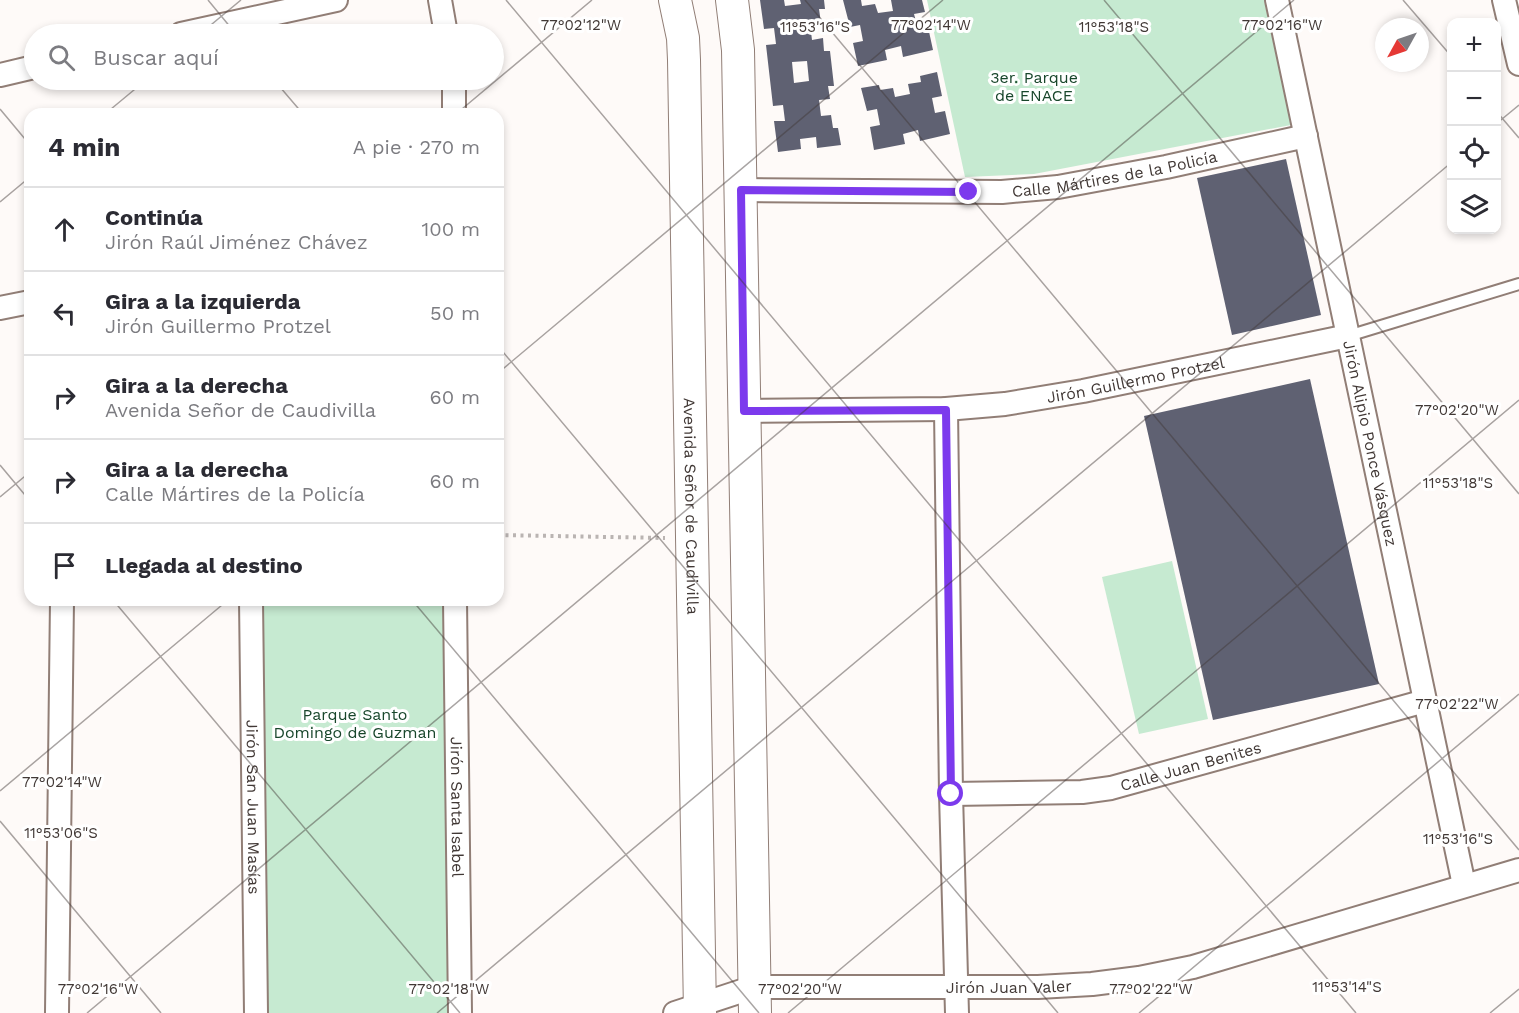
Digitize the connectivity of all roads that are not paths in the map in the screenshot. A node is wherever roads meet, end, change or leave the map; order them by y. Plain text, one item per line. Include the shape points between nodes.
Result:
1 (336, 0) edge
2 (440, 0) edge
3 (675, 0) edge
4 (732, 0) edge
5 (1277, 0) edge
6 (1504, 0) edge
7 (227, 24) edge
8 (444, 24) edge
9 (1519, 64) edge
10 (24, 69) edge
11 (0, 75) edge
12 (454, 90) edge
13 (454, 108) edge
14 (1306, 136) junction
15 (741, 190) junction
16 (1519, 284) edge
17 (24, 303) edge
18 (0, 308) edge
19 (1347, 336) junction
20 (946, 410) junction
21 (744, 411) junction
22 (62, 606) edge
23 (251, 606) edge
24 (456, 606) edge
25 (1425, 701) junction
26 (951, 794) junction
27 (1519, 870) edge
28 (1464, 885) junction
29 (956, 988) junction
30 (754, 1000) edge
31 (692, 1010) edge
32 (57, 1013) edge
33 (256, 1013) edge
34 (460, 1013) edge
35 (957, 1013) edge

1 - 7 street
2 - 8 street
3 - 31 main road, Avenida Señor de Caudivilla via 684,60 692,539
4 - 15 main road via 738,50
5 - 14 street, Jirón Alipio Ponce Vásquez
6 - 9 street
10 - 11 street
12 - 13 street
14 - 15 street, Calle Mártires de la Policía via 1058,187 1002,192
14 - 19 street, Jirón Alipio Ponce Vásquez
15 - 21 main road
16 - 19 lane, Jirón Guillermo Protzel
17 - 18 street
19 - 20 street, Jirón Guillermo Protzel via 1083,391
19 - 25 street, Jirón Alipio Ponce Vásquez
20 - 21 street, Jirón Guillermo Protzel
20 - 26 street
21 - 30 main road
22 - 32 street
23 - 33 street, Jirón San Juan Masías
24 - 34 street, Jirón Santa Isabel
25 - 26 street, Calle Juan Benites via 1111,788
25 - 28 street, Jirón Alipio Ponce Vásquez
26 - 29 street
27 - 28 street, Jirón Juan Valer
28 - 29 street, Jirón Juan Valer via 1193,967 1139,978 1038,987
29 - 30 street, Jirón Juan Valer
29 - 35 street
30 - 31 street, Jirón Juan Valer

